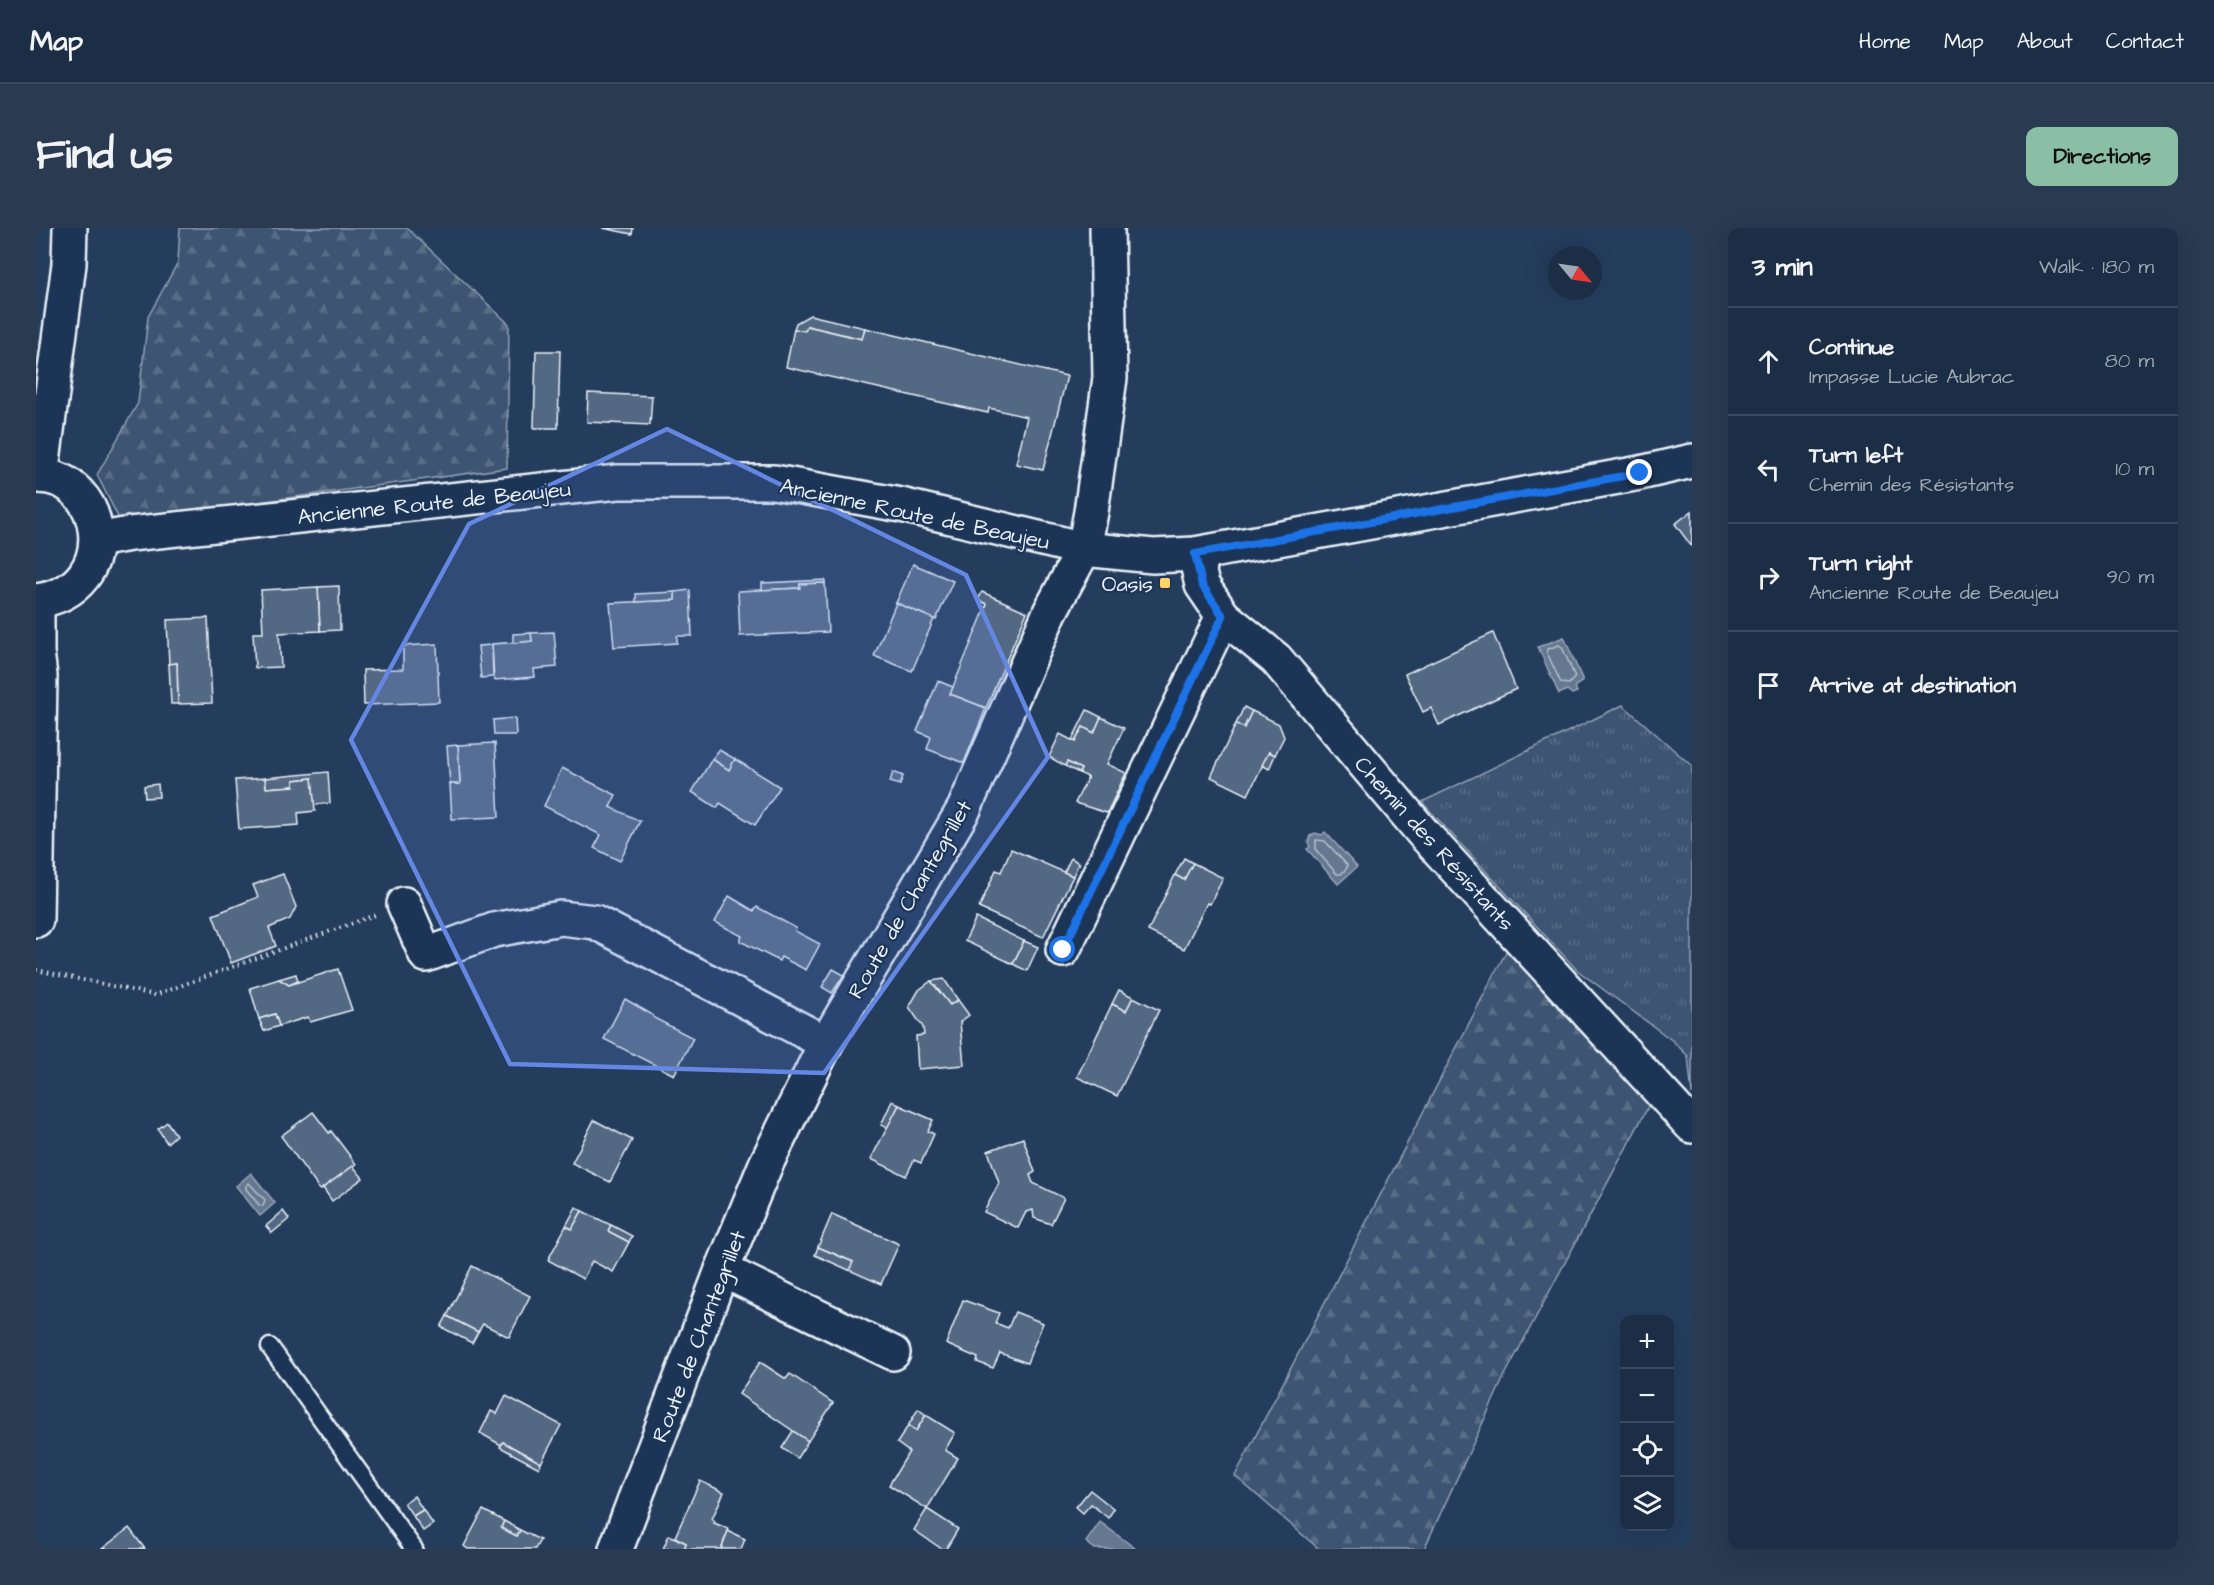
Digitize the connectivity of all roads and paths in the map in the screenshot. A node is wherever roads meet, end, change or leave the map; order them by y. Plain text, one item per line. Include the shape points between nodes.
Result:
1 (70, 228) edge
2 (1107, 228) edge
3 (1692, 461) edge
4 (39, 476) edge
5 (97, 540) junction
6 (1084, 549) junction
7 (1195, 554) junction
8 (37, 601) edge
9 (1223, 616) junction
10 (404, 904) joint
11 (36, 920) edge
12 (1063, 950) dead end
13 (36, 970) edge
14 (826, 1043) junction
15 (1692, 1125) edge
16 (722, 1270) junction
17 (270, 1347) dead end
18 (893, 1353) dead end
19 (414, 1549) edge
20 (616, 1549) edge

1 - 4 street via 69,264
2 - 6 street, Route de Chantegrillet via 1110,378
3 - 7 street, Ancienne Route de Beaujeu
4 - 5 street via 59,481 75,491 87,505
5 - 6 street, Ancienne Route de Beaujeu via 618,482 774,482 900,505
5 - 8 street via 85,575 55,597
6 - 7 street, Ancienne Route de Beaujeu via 1153,556
6 - 14 street, Route de Chantegrillet via 1050,612 964,809
7 - 9 street, Chemin des Résistants via 1202,585
8 - 11 street via 40,676
9 - 12 street
9 - 15 street, Chemin des Résistants via 1276,659 1423,834
10 - 13 path via 155,995
10 - 14 street via 426,955 494,930 561,918 596,922
14 - 16 street, Route de Chantegrillet via 766,1164
16 - 18 street
16 - 20 street, Route de Chantegrillet
17 - 19 lane

